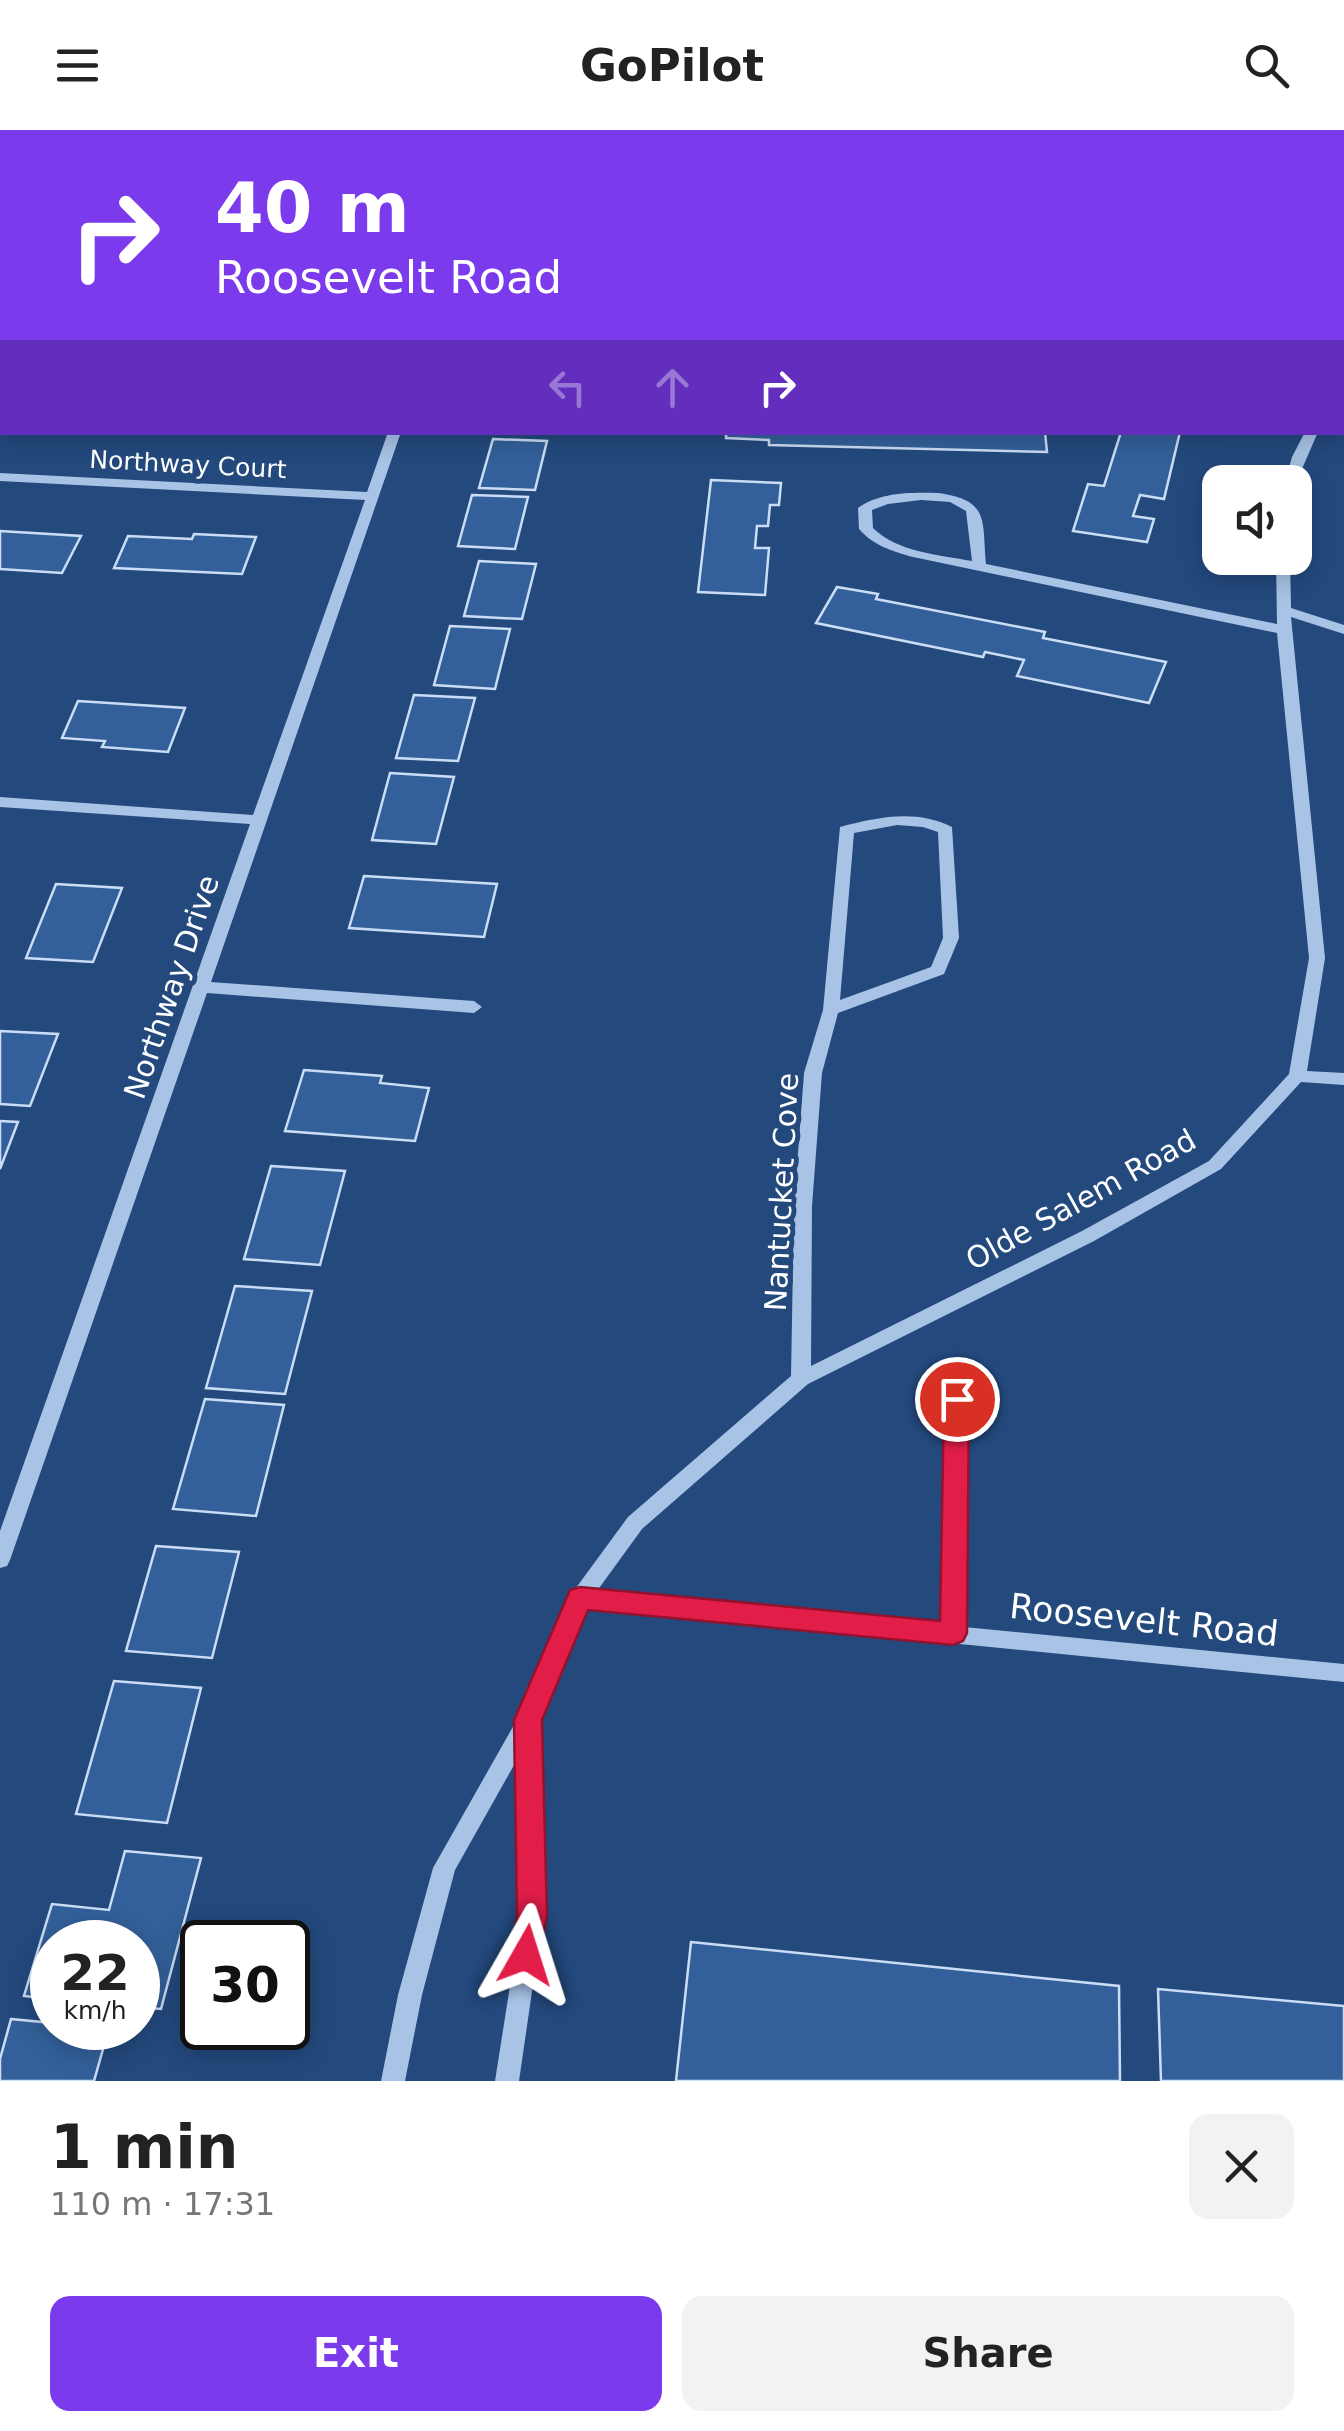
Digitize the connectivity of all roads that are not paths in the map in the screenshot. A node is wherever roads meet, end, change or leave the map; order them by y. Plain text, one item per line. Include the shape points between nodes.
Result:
1 (394, 435) edge
2 (1310, 435) edge
3 (1296, 465) edge
4 (0, 476) edge
5 (374, 496) junction
6 (979, 567) junction
7 (1284, 575) edge
8 (1283, 610) junction
9 (1284, 630) junction
10 (1344, 630) edge
11 (0, 802) edge
12 (260, 820) junction
13 (200, 987) junction
14 (474, 1008) dead end
15 (832, 1010) junction
16 (1297, 1076) junction
17 (1344, 1079) edge
18 (801, 1380) junction
19 (957, 1399) dead end
20 (0, 1560) edge
21 (580, 1598) junction
22 (953, 1633) junction
23 (1344, 1673) edge
24 (528, 1720) junction
25 (393, 2081) edge
26 (507, 2081) edge

1 - 5 street, Northway Drive
2 - 3 street
4 - 5 street, Northway Court
5 - 12 street, Northway Drive
6 - 6 street via 973,511 966,504 911,496 865,508 866,529 881,543
6 - 9 street
7 - 8 street
8 - 9 street
8 - 10 street
9 - 16 street via 1316,958
11 - 12 street
12 - 13 street, Northway Drive
13 - 14 street
13 - 20 street, Northway Drive
15 - 15 street, Nantucket Cove via 938,970 950,938 946,830 936,824 875,822 846,830
15 - 18 street, Nantucket Cove via 813,1072
16 - 17 street
16 - 18 street, Olde Salem Road via 1215,1165
18 - 21 street, Olde Salem Road via 635,1524
19 - 22 street
21 - 22 street, Roosevelt Road
21 - 24 street, Olde Salem Road
22 - 23 street, Roosevelt Road
24 - 25 street, Olde Salem Road via 444,1868
24 - 26 street, Olde Salem Road via 532,1916

